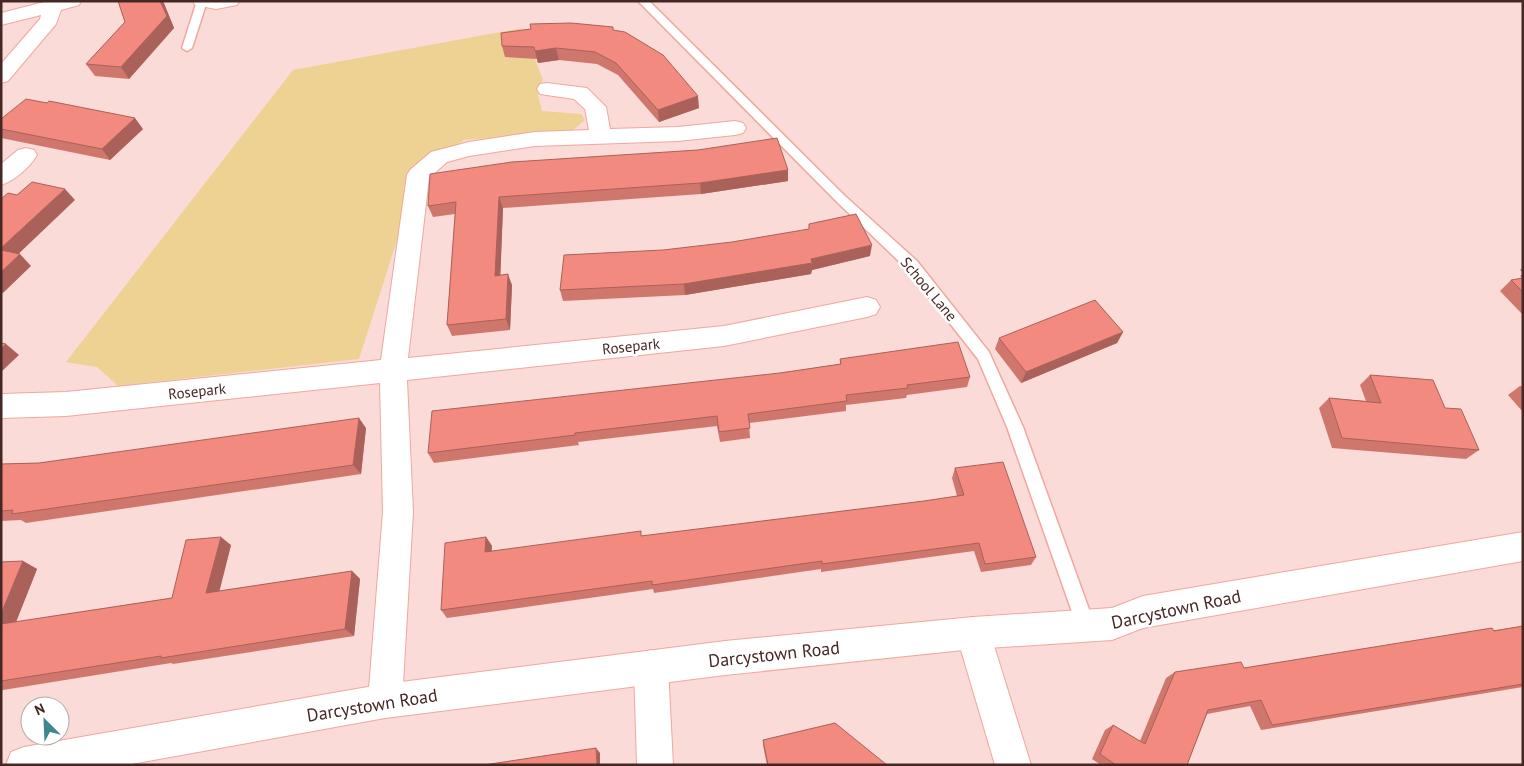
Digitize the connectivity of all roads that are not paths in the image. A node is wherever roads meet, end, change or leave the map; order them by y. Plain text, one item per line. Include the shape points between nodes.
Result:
1 (72, 1) edge
2 (202, 1) edge
3 (230, 1) edge
4 (643, 1) edge
5 (52, 6) junction
6 (1, 19) edge
7 (187, 48) dead end
8 (1, 77) edge
9 (547, 89) dead end
10 (735, 128) dead end
11 (601, 138) junction
12 (26, 155) dead end
13 (1, 177) edge
14 (867, 307) dead end
15 (393, 370) junction
16 (1, 406) edge
17 (1523, 546) edge
18 (1086, 626) junction
19 (973, 632) junction
20 (651, 667) junction
21 (385, 701) junction
22 (138, 755) edge
23 (24, 765) edge
24 (655, 765) edge
25 (1013, 765) edge

1 - 5 street
2 - 3 street
2 - 7 lane
4 - 18 lane, School Lane via 841,199 912,265 984,356 1015,427
5 - 6 street
5 - 8 street via 49,20
9 - 11 street via 580,93 595,107
10 - 11 street
11 - 15 street via 535,140 469,149 439,157 418,175
12 - 13 street
14 - 15 street, Rosepark via 724,336
15 - 16 street, Rosepark via 66,404
15 - 21 street via 398,512
17 - 18 street, Darcystown Road via 1143,612 1112,624
18 - 19 street, Darcystown Road
19 - 20 street, Darcystown Road
19 - 25 street
20 - 21 street, Darcystown Road
20 - 24 street
21 - 22 street, Darcystown Road
22 - 23 street, Darcystown Road

